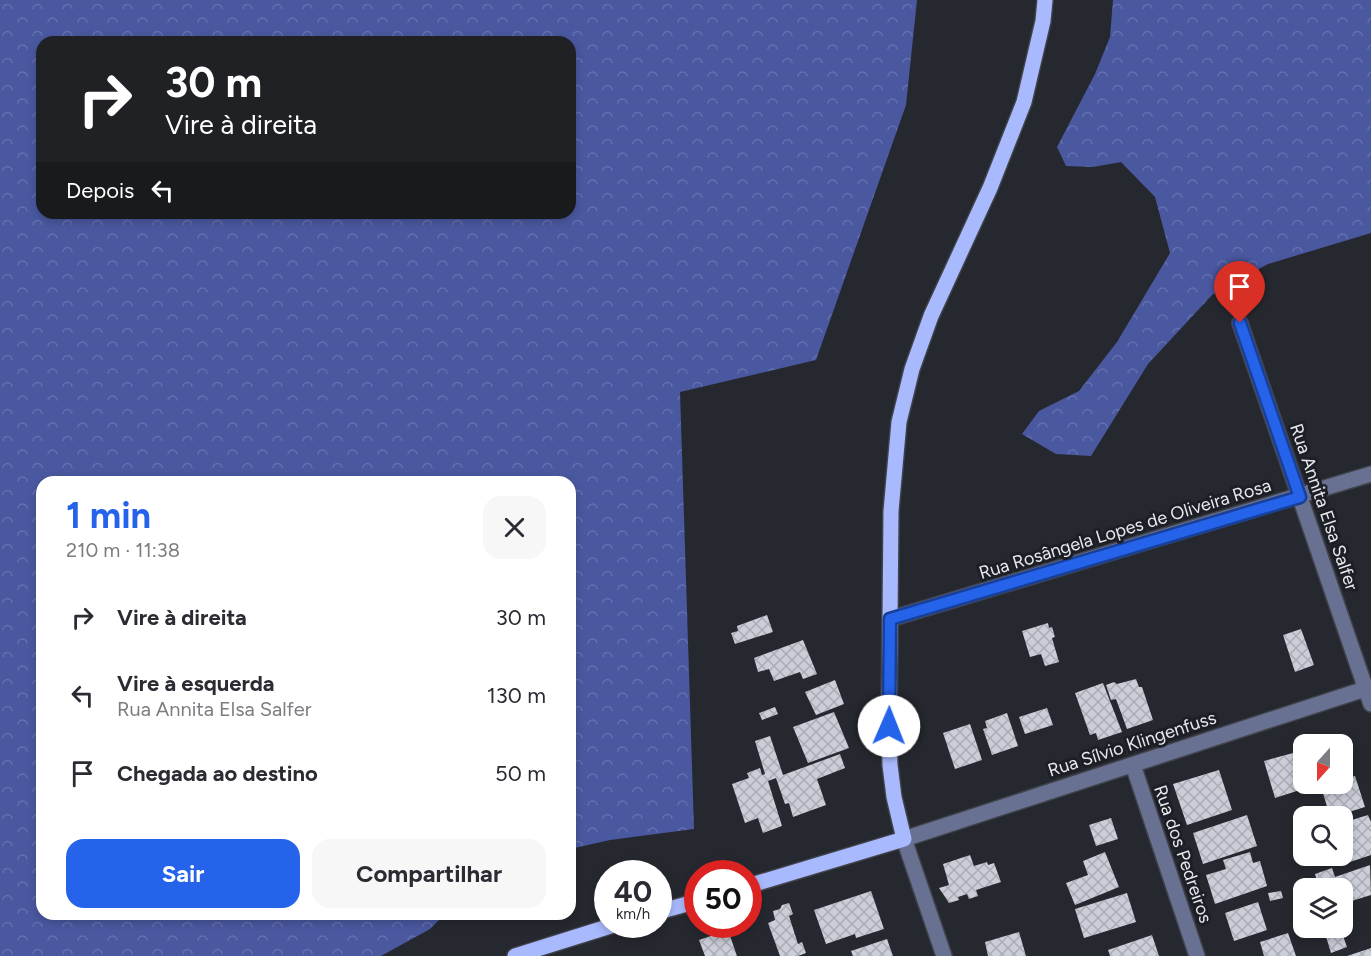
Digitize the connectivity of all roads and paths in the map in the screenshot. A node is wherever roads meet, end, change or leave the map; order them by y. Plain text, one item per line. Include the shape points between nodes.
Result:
1 (1045, 0) edge
2 (1240, 323) dead end
3 (1371, 474) edge
4 (1300, 497) junction
5 (890, 619) junction
6 (1368, 688) edge
7 (1371, 704) edge
8 (1132, 765) junction
9 (904, 839) junction
10 (762, 882) edge
11 (594, 931) edge
12 (515, 956) edge
13 (944, 956) edge
14 (1197, 956) edge

1 - 5 main road via 1024,102 912,369 899,422 893,475
2 - 4 street, Rua Annita Elsa Salfer
3 - 4 street, Rua Rosângela Lopes de Oliveira Rosa
4 - 5 street, Rua Rosângela Lopes de Oliveira Rosa
4 - 6 street, Rua Annita Elsa Salfer
5 - 9 main road via 890,765
6 - 7 street, Rua Annita Elsa Salfer
6 - 8 street, Rua Sílvio Klingenfuss
8 - 9 street, Rua Sílvio Klingenfuss
8 - 14 street, Rua dos Pedreiros
9 - 10 main road
9 - 13 street
11 - 12 main road

